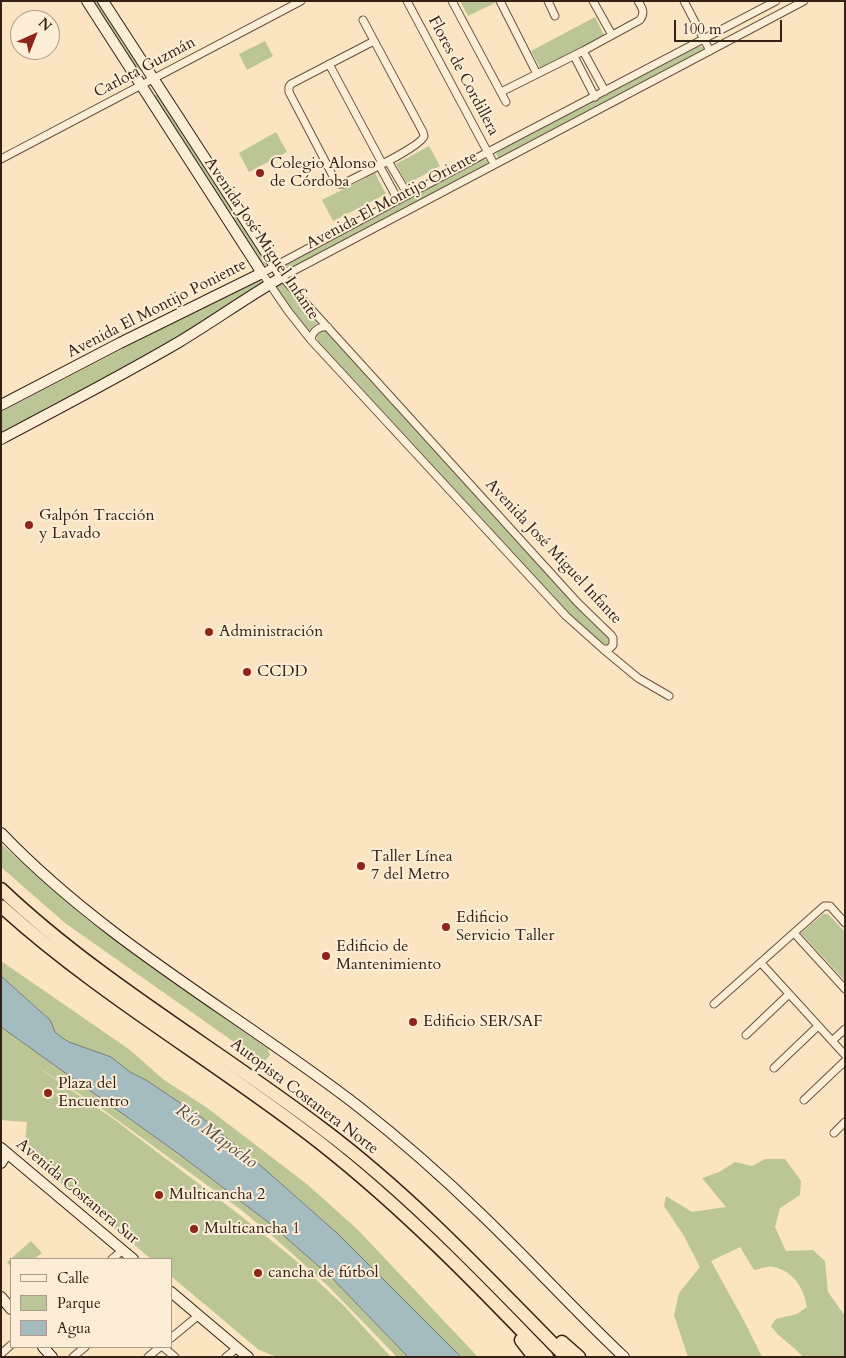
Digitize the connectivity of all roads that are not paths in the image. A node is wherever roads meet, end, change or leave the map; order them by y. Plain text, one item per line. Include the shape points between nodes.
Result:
1 (87, 1) edge
2 (103, 1) edge
3 (301, 1) edge
4 (407, 1) edge
5 (452, 1) edge
6 (500, 1) edge
7 (548, 1) edge
8 (593, 1) edge
9 (638, 1) edge
10 (684, 1) edge
11 (776, 1) edge
12 (804, 1) edge
13 (555, 16) dead end
14 (363, 20) dead end
15 (612, 35) junction
16 (704, 39) junction
17 (374, 40) junction
18 (583, 51) junction
19 (710, 51) junction
20 (574, 56) junction
21 (329, 64) junction
22 (538, 74) junction
23 (154, 79) junction
24 (141, 85) junction
25 (605, 91) junction
26 (501, 92) junction
27 (594, 97) junction
28 (506, 102) dead end
29 (488, 152) junction
30 (1, 159) edge
31 (383, 163) junction
32 (494, 164) junction
33 (408, 195) junction
34 (398, 200) junction
35 (274, 266) junction
36 (262, 273) junction
37 (282, 277) junction
38 (269, 284) junction
39 (328, 327) junction
40 (311, 340) junction
41 (1, 405) edge
42 (1, 439) edge
43 (602, 649) junction
44 (669, 696) dead end
45 (1, 833) edge
46 (1, 889) edge
47 (1, 906) edge
48 (845, 922) edge
49 (794, 934) junction
50 (761, 963) junction
51 (845, 989) edge
52 (789, 994) junction
53 (714, 1004) dead end
54 (818, 1026) junction
55 (845, 1028) edge
56 (746, 1035) dead end
57 (832, 1041) junction
58 (845, 1055) edge
59 (845, 1061) edge
60 (774, 1068) dead end
61 (804, 1100) dead end
62 (845, 1122) edge
63 (834, 1133) dead end
64 (4, 1151) edge
65 (1, 1163) edge
66 (123, 1250) junction
67 (113, 1258) edge
68 (132, 1258) edge
69 (502, 1292) junction
70 (172, 1293) edge
71 (487, 1294) junction
72 (1, 1297) edge
73 (10, 1308) edge
74 (199, 1315) junction
75 (172, 1337) edge
76 (610, 1344) junction
77 (84, 1348) edge
78 (161, 1348) edge
79 (163, 1348) edge
80 (237, 1348) junction
81 (73, 1357) edge
82 (148, 1357) edge
83 (175, 1357) edge
84 (226, 1357) edge
85 (248, 1357) edge
86 (534, 1357) edge
87 (547, 1357) edge
88 (566, 1357) edge
89 (579, 1357) edge
90 (624, 1357) edge
91 (628, 1357) edge

1 - 24 street, Avenida José Miguel Infante
2 - 23 street, Avenida José Miguel Infante
3 - 23 street, Carlota Guzmán
4 - 29 street, Flores de Cordillera
5 - 26 street
6 - 22 street
7 - 13 street
8 - 15 street
9 - 15 street via 643,10 640,20
10 - 16 street
11 - 16 street, Avenida El Montijo Poniente
12 - 19 street, Avenida El Montijo Oriente
14 - 17 street
15 - 18 street
16 - 19 street
16 - 25 street, Avenida El Montijo Poniente
17 - 21 street
17 - 31 street via 424,134 421,142
18 - 20 street
18 - 25 street
19 - 32 street, Avenida El Montijo Oriente
20 - 22 street
20 - 27 street
21 - 31 street
21 - 31 street via 291,84 289,92 335,180 343,184
22 - 26 street
23 - 24 street, Carlota Guzmán
23 - 35 street, Avenida José Miguel Infante
24 - 30 street, Carlota Guzmán
24 - 36 street, Avenida José Miguel Infante
25 - 27 street, Avenida El Montijo Poniente
26 - 28 street
27 - 29 street, Avenida El Montijo Poniente
29 - 32 street, Flores de Cordillera
29 - 33 street, Avenida El Montijo Poniente
31 - 33 street
31 - 34 street
32 - 37 street, Avenida El Montijo Oriente
33 - 34 street, Avenida El Montijo Poniente
34 - 35 street, Avenida El Montijo Poniente
35 - 36 street, Avenida El Montijo Poniente
35 - 37 street, Avenida José Miguel Infante
36 - 38 street, Avenida José Miguel Infante
36 - 41 street, Avenida El Montijo Poniente
37 - 38 street, Avenida El Montijo Oriente
37 - 39 street, Avenida José Miguel Infante
38 - 40 street, Avenida José Miguel Infante
38 - 42 street, Avenida El Montijo Oriente via 178,342
39 - 40 street via 316,329
39 - 43 street, Avenida José Miguel Infante via 578,603 611,635 612,647
40 - 43 street, Avenida José Miguel Infante via 578,628
43 - 44 street via 638,678
45 - 76 street via 81,907 321,1078 388,1130 482,1215
46 - 69 highway, Autopista Costanera Norte via 100,970 358,1156 422,1213
47 - 71 highway, Autopista Costanera Norte via 87,976 319,1142 414,1223
48 - 49 street via 827,905
49 - 50 street
49 - 51 street
50 - 52 street
50 - 53 street
52 - 54 street
52 - 56 street
54 - 57 street
54 - 60 street
55 - 57 street
57 - 58 street
59 - 61 street
62 - 63 street
64 - 65 street
64 - 66 street, Avenida Costanera Sur
66 - 67 street
66 - 68 street, Avenida Costanera Sur
69 - 88 highway, Autopista Costanera Norte
69 - 89 highway
70 - 74 street
71 - 86 highway
71 - 87 highway, Autopista Costanera Norte
72 - 73 street
74 - 75 street
74 - 80 street
76 - 90 street
76 - 91 street
77 - 81 street
78 - 82 street
79 - 83 street
80 - 84 street
80 - 85 street

